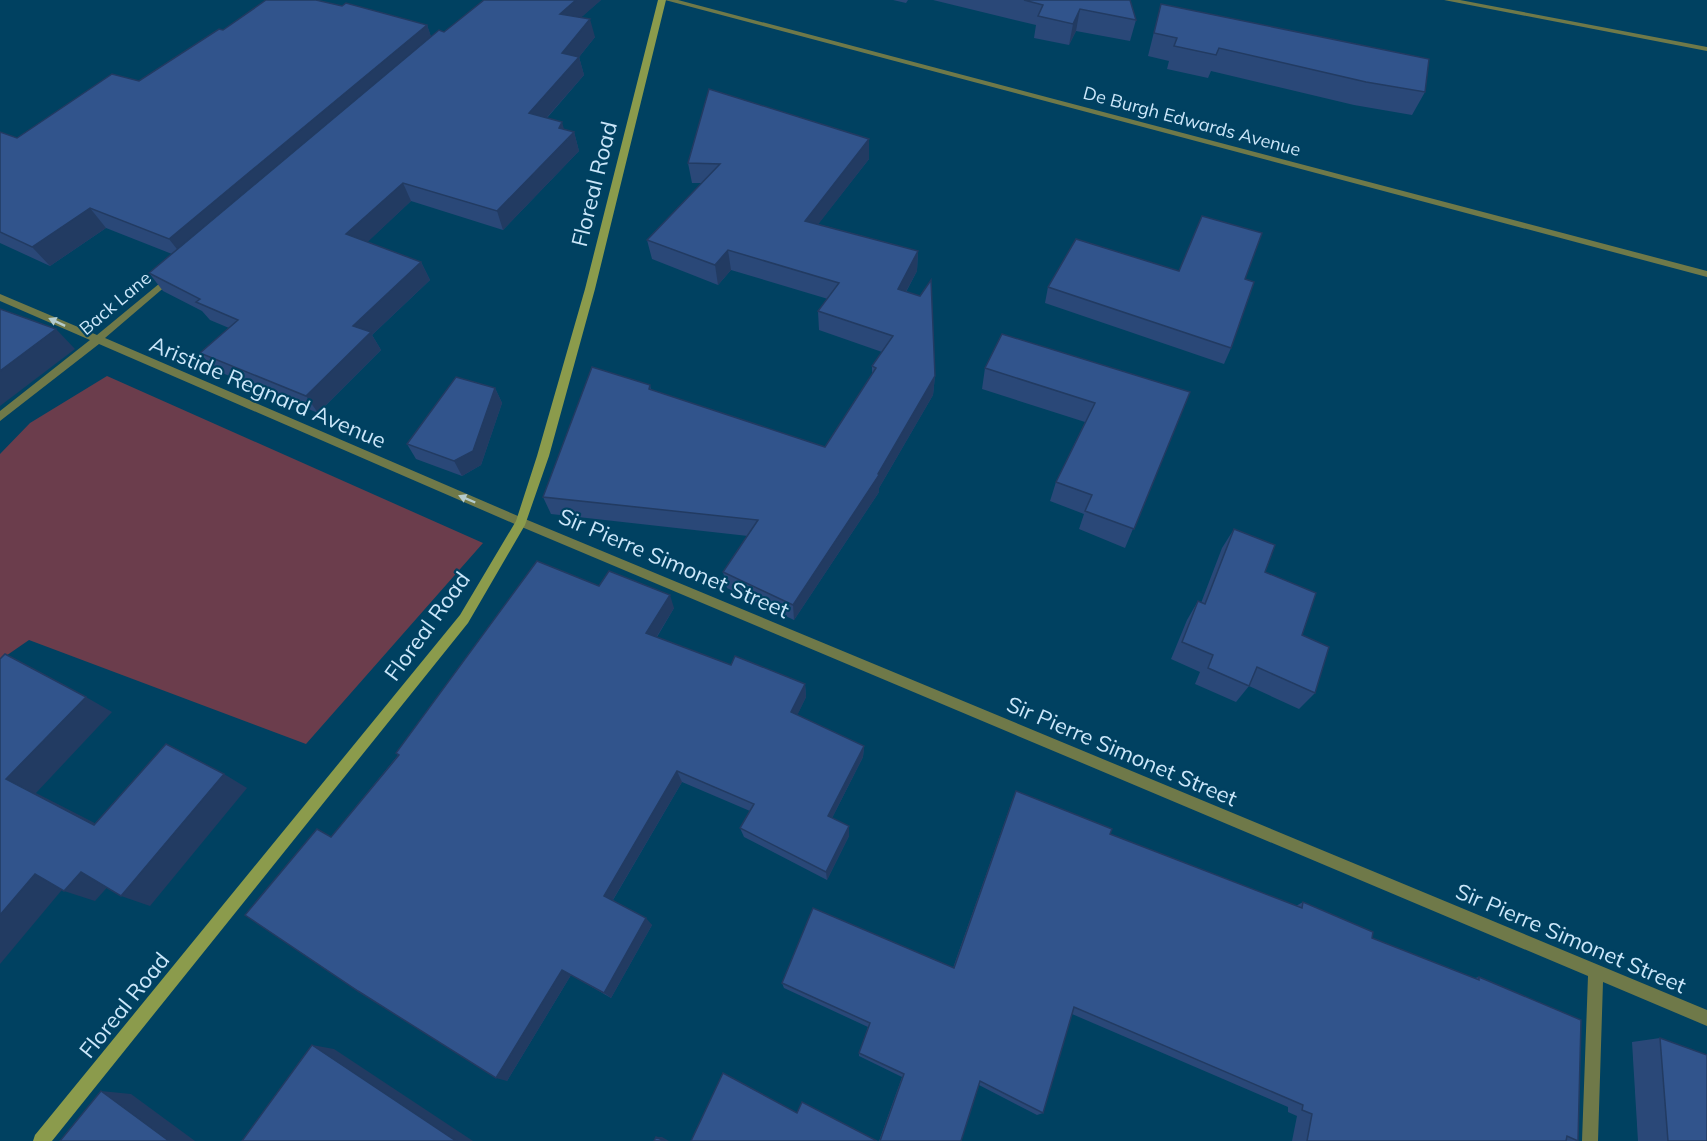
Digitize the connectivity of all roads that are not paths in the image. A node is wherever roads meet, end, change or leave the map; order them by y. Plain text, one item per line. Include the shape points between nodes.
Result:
1 (662, 0) edge
2 (669, 0) edge
3 (1448, 0) edge
4 (1707, 49) edge
5 (178, 271) edge
6 (1707, 274) edge
7 (0, 297) edge
8 (97, 340) junction
9 (0, 417) edge
10 (521, 522) junction
11 (1596, 972) junction
12 (1707, 1018) edge
13 (41, 1141) edge
14 (1590, 1141) edge

1 - 10 main road, Floreal Road via 590,289
2 - 6 street, De Burgh Edwards Avenue
3 - 4 street via 1519,10
5 - 8 street, Back Lane
8 -> 7 street, Aristide Regnard Avenue
8 - 9 street, Back Lane
10 -> 8 street, Aristide Regnard Avenue
10 - 11 street, Sir Pierre Simonet Street
10 - 13 main road, Floreal Road via 464,619
11 - 12 street, Sir Pierre Simonet Street
11 - 14 street

